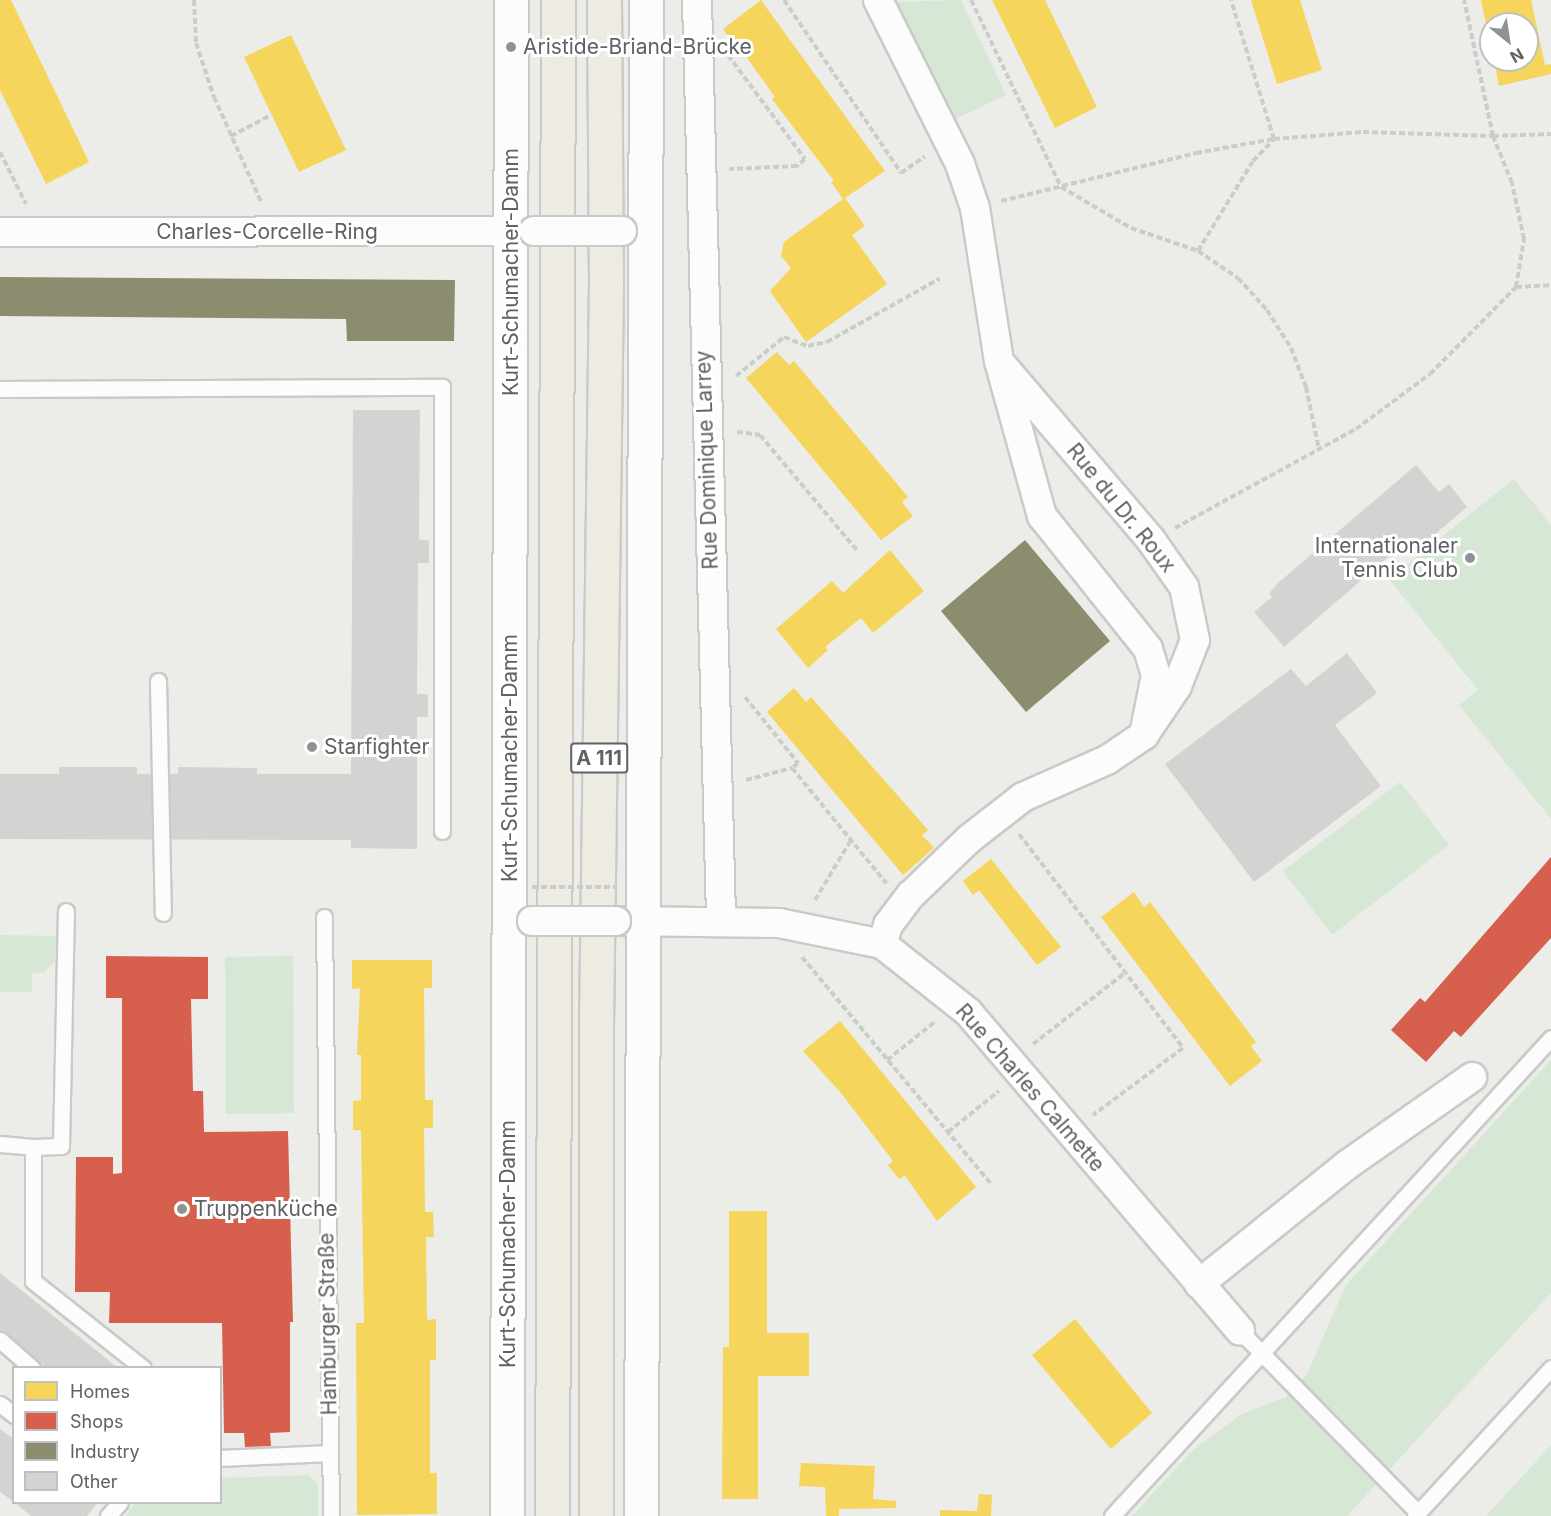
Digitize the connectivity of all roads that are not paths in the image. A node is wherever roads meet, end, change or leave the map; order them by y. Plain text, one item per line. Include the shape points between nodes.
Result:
1 (511, 0) edge
2 (558, 0) edge
3 (604, 0) edge
4 (646, 0) edge
5 (697, 0) edge
6 (878, 0) edge
7 (524, 231) junction
8 (633, 231) junction
9 (0, 232) edge
10 (999, 361) junction
11 (0, 388) edge
12 (158, 681) dead end
13 (1144, 735) junction
14 (442, 831) dead end
15 (66, 911) dead end
16 (163, 913) dead end
17 (324, 917) dead end
18 (721, 920) junction
19 (521, 921) junction
20 (630, 921) junction
21 (882, 944) junction
22 (1551, 1038) edge
23 (1472, 1077) dead end
24 (0, 1144) edge
25 (33, 1147) junction
26 (1199, 1284) junction
27 (1240, 1331) joint
28 (0, 1340) edge
29 (1262, 1353) junction
30 (30, 1366) edge
31 (140, 1366) edge
32 (1551, 1368) edge
33 (0, 1404) edge
34 (12, 1413) edge
35 (329, 1453) junction
36 (222, 1458) edge
37 (119, 1504) edge
38 (1417, 1514) edge
39 (108, 1516) edge
40 (331, 1516) edge
41 (507, 1516) edge
42 (552, 1516) edge
43 (596, 1516) edge
44 (641, 1516) edge
45 (1112, 1516) edge

1 - 7 main road, Kurt-Schumacher-Damm
2 - 42 highway, A 111
3 - 43 highway, A 111 via 606,286 596,1014
4 - 8 main road
5 - 18 street, Rue Dominique Larrey
6 - 10 street via 960,164 975,208
7 - 8 street, bridge
7 - 9 street, Charles-Corcelle-Ring
7 - 19 main road, Kurt-Schumacher-Damm
8 - 20 main road
10 - 13 street via 1042,516 1148,649 1156,675
10 - 13 street, Rue du Dr. Roux via 1151,540 1184,587 1195,640 1176,686
11 - 14 lane via 442,387
12 - 16 lane
13 - 21 street, Rue du Dr. Roux via 1107,760 1023,797 1002,813 911,895 888,925
15 - 25 lane via 61,1146
17 - 35 lane, Hamburger Straße
18 - 20 street, Rue Charles Calmette
18 - 21 street, Rue Charles Calmette via 779,922
19 - 20 street, Rue Charles Calmette, bridge
19 - 41 main road, Kurt-Schumacher-Damm
20 - 44 main road
21 - 26 street, Rue Charles Calmette via 968,1012
22 - 29 lane
23 - 26 street via 1347,1165
24 - 25 lane
25 - 31 lane via 33,1281
26 - 27 street, Rue Charles Calmette
27 - 29 lane
28 - 30 lane
29 - 38 lane
29 - 45 lane
32 - 38 lane
33 - 34 lane
35 - 36 lane
35 - 40 lane, Hamburger Straße
37 - 39 lane

